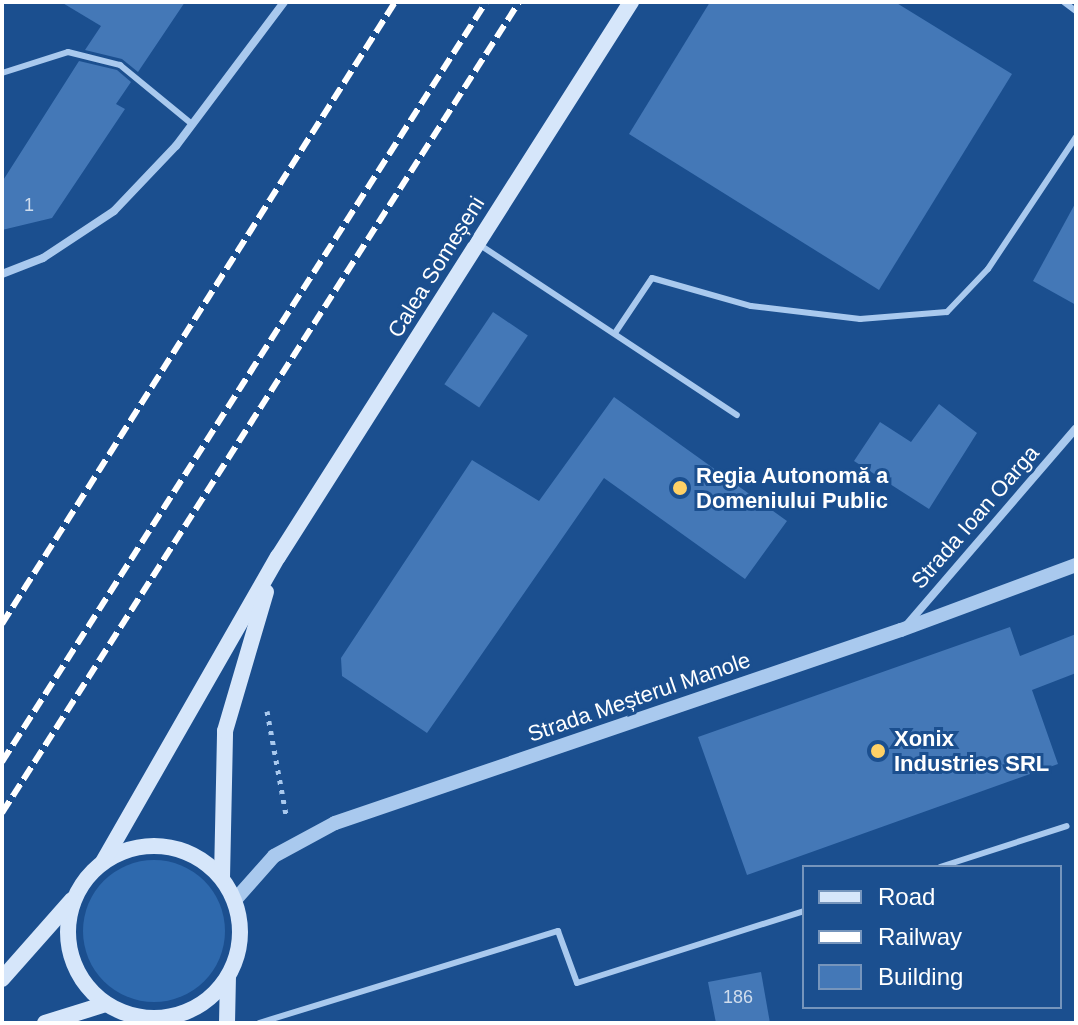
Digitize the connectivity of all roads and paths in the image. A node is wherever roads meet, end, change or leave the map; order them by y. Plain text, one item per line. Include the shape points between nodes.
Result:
1 (284, 2) edge
2 (631, 2) edge
3 (1064, 2) edge
4 (1076, 11) edge
5 (2, 73) edge
6 (193, 125) junction
7 (1076, 137) edge
8 (477, 244) junction
9 (2, 274) edge
10 (615, 333) junction
11 (737, 415) dead end
12 (1076, 428) edge
13 (278, 557) junction
14 (1076, 565) edge
15 (901, 630) junction
16 (267, 700) dead end
17 (1067, 826) dead end
18 (292, 844) junction
19 (103, 862) junction
20 (946, 865) edge
21 (222, 878) junction
22 (78, 892) junction
23 (235, 900) junction
24 (802, 912) edge
25 (228, 977) junction
26 (2, 979) edge
27 (106, 1004) junction
28 (133, 1020) edge
29 (45, 1023) edge
30 (227, 1023) edge
31 (259, 1023) edge

1 - 6 street
2 - 8 main road, Calea Someșeni
3 - 4 lane
5 - 6 lane via 68,52 120,65
6 - 9 street via 114,211 43,258
7 - 10 lane via 988,269 947,312 860,319 751,306 652,278
8 - 10 lane
8 - 13 main road, Calea Someșeni
10 - 11 lane
12 - 15 street, Strada Ioan Oarga
13 - 19 main road, Calea Someșeni
13 - 21 main road, Calea Someșeni via 225,731
14 - 15 street, Strada Meșterul Manole
15 - 18 street, Strada Meșterul Manole via 335,823
16 - 18 path
17 - 20 lane
18 - 23 street, Strada Meșterul Manole via 274,856
19 - 21 main road via 152,845 179,849
19 - 22 main road
21 - 23 main road
22 - 26 main road
22 - 27 main road via 69,916 71,954 88,987
23 - 25 main road via 239,953
24 - 31 lane via 577,983 558,931
25 - 28 main road via 210,999 186,1013
25 - 30 main road
27 - 28 main road
27 - 29 main road

